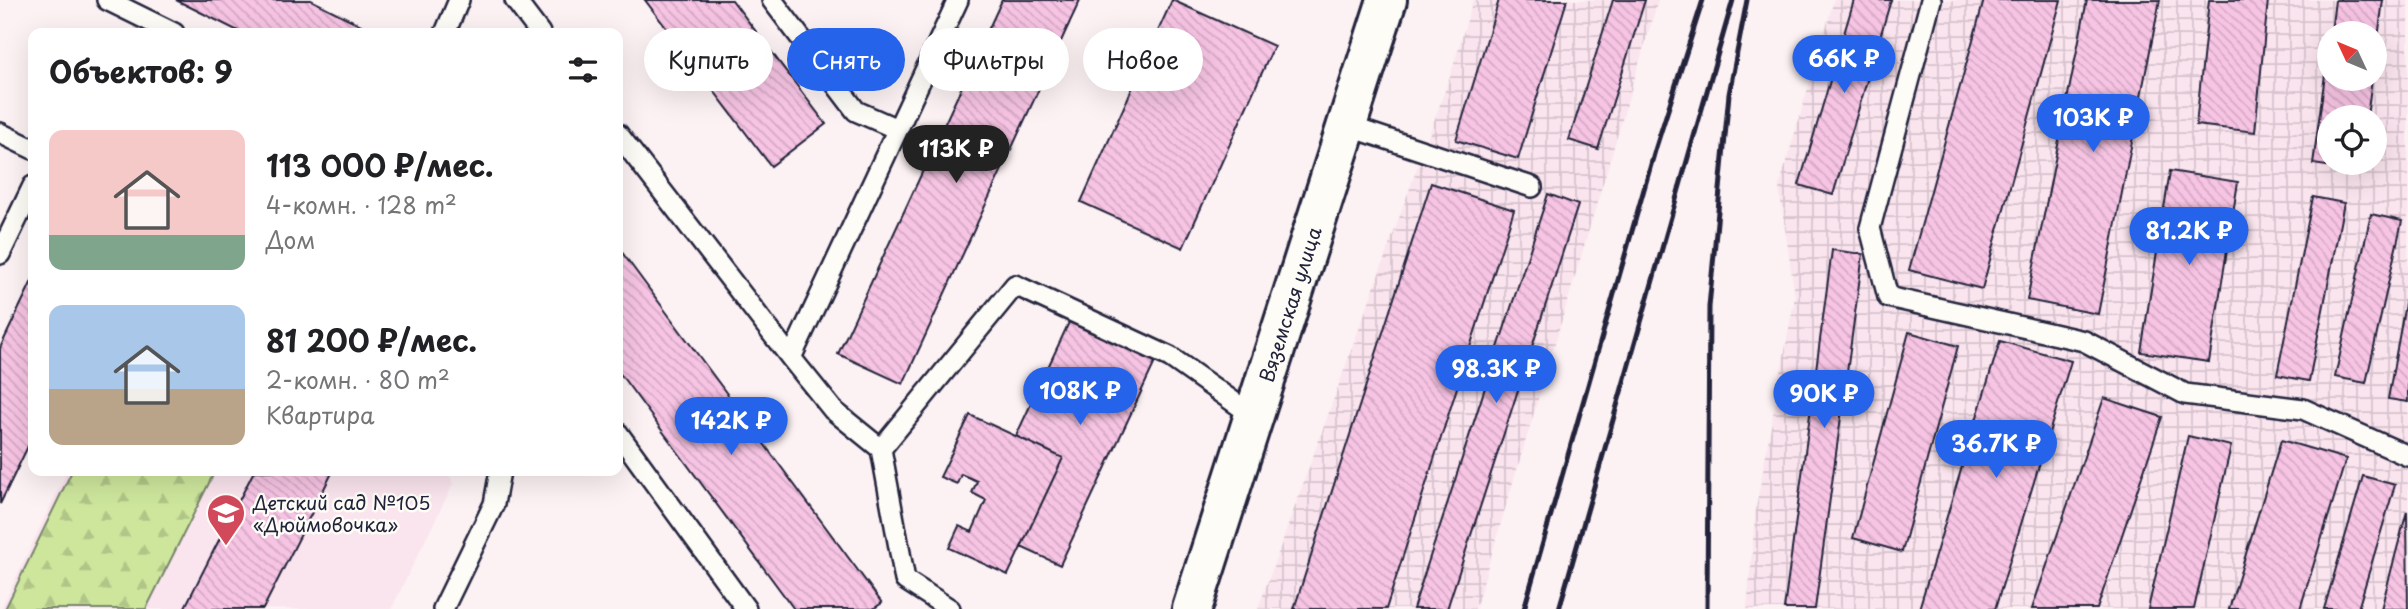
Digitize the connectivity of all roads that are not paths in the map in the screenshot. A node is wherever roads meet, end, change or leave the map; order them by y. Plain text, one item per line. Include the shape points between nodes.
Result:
1 (107, 0) edge
2 (459, 0) edge
3 (514, 0) edge
4 (772, 0) edge
5 (958, 0) edge
6 (1931, 0) edge
7 (1382, 2) edge
8 (164, 28) edge
9 (447, 28) edge
10 (536, 28) edge
11 (1348, 126) junction
12 (897, 129) junction
13 (0, 133) edge
14 (623, 140) edge
15 (28, 147) edge
16 (1532, 187) dead end
17 (28, 196) edge
18 (0, 254) edge
19 (791, 358) junction
20 (1255, 417) junction
21 (623, 440) edge
22 (881, 449) junction
23 (2408, 456) edge
24 (499, 476) edge
25 (443, 609) edge
26 (746, 609) edge
27 (950, 609) edge
28 (1192, 609) edge

1 - 8 lane
2 - 9 lane
3 - 10 lane
4 - 12 lane via 856,111
5 - 12 lane
6 - 23 lane via 1870,228 1888,297 2084,341 2185,394 2303,409
7 - 11 street, Вяземская улица
11 - 16 lane
11 - 20 street, Вяземская улица
12 - 19 lane
13 - 15 lane
14 - 19 lane
17 - 18 lane
19 - 22 lane via 834,410
20 - 22 lane via 1170,357 1015,285
20 - 28 street, Вяземская улица
21 - 26 lane
22 - 27 lane via 905,580
24 - 25 lane via 494,504

